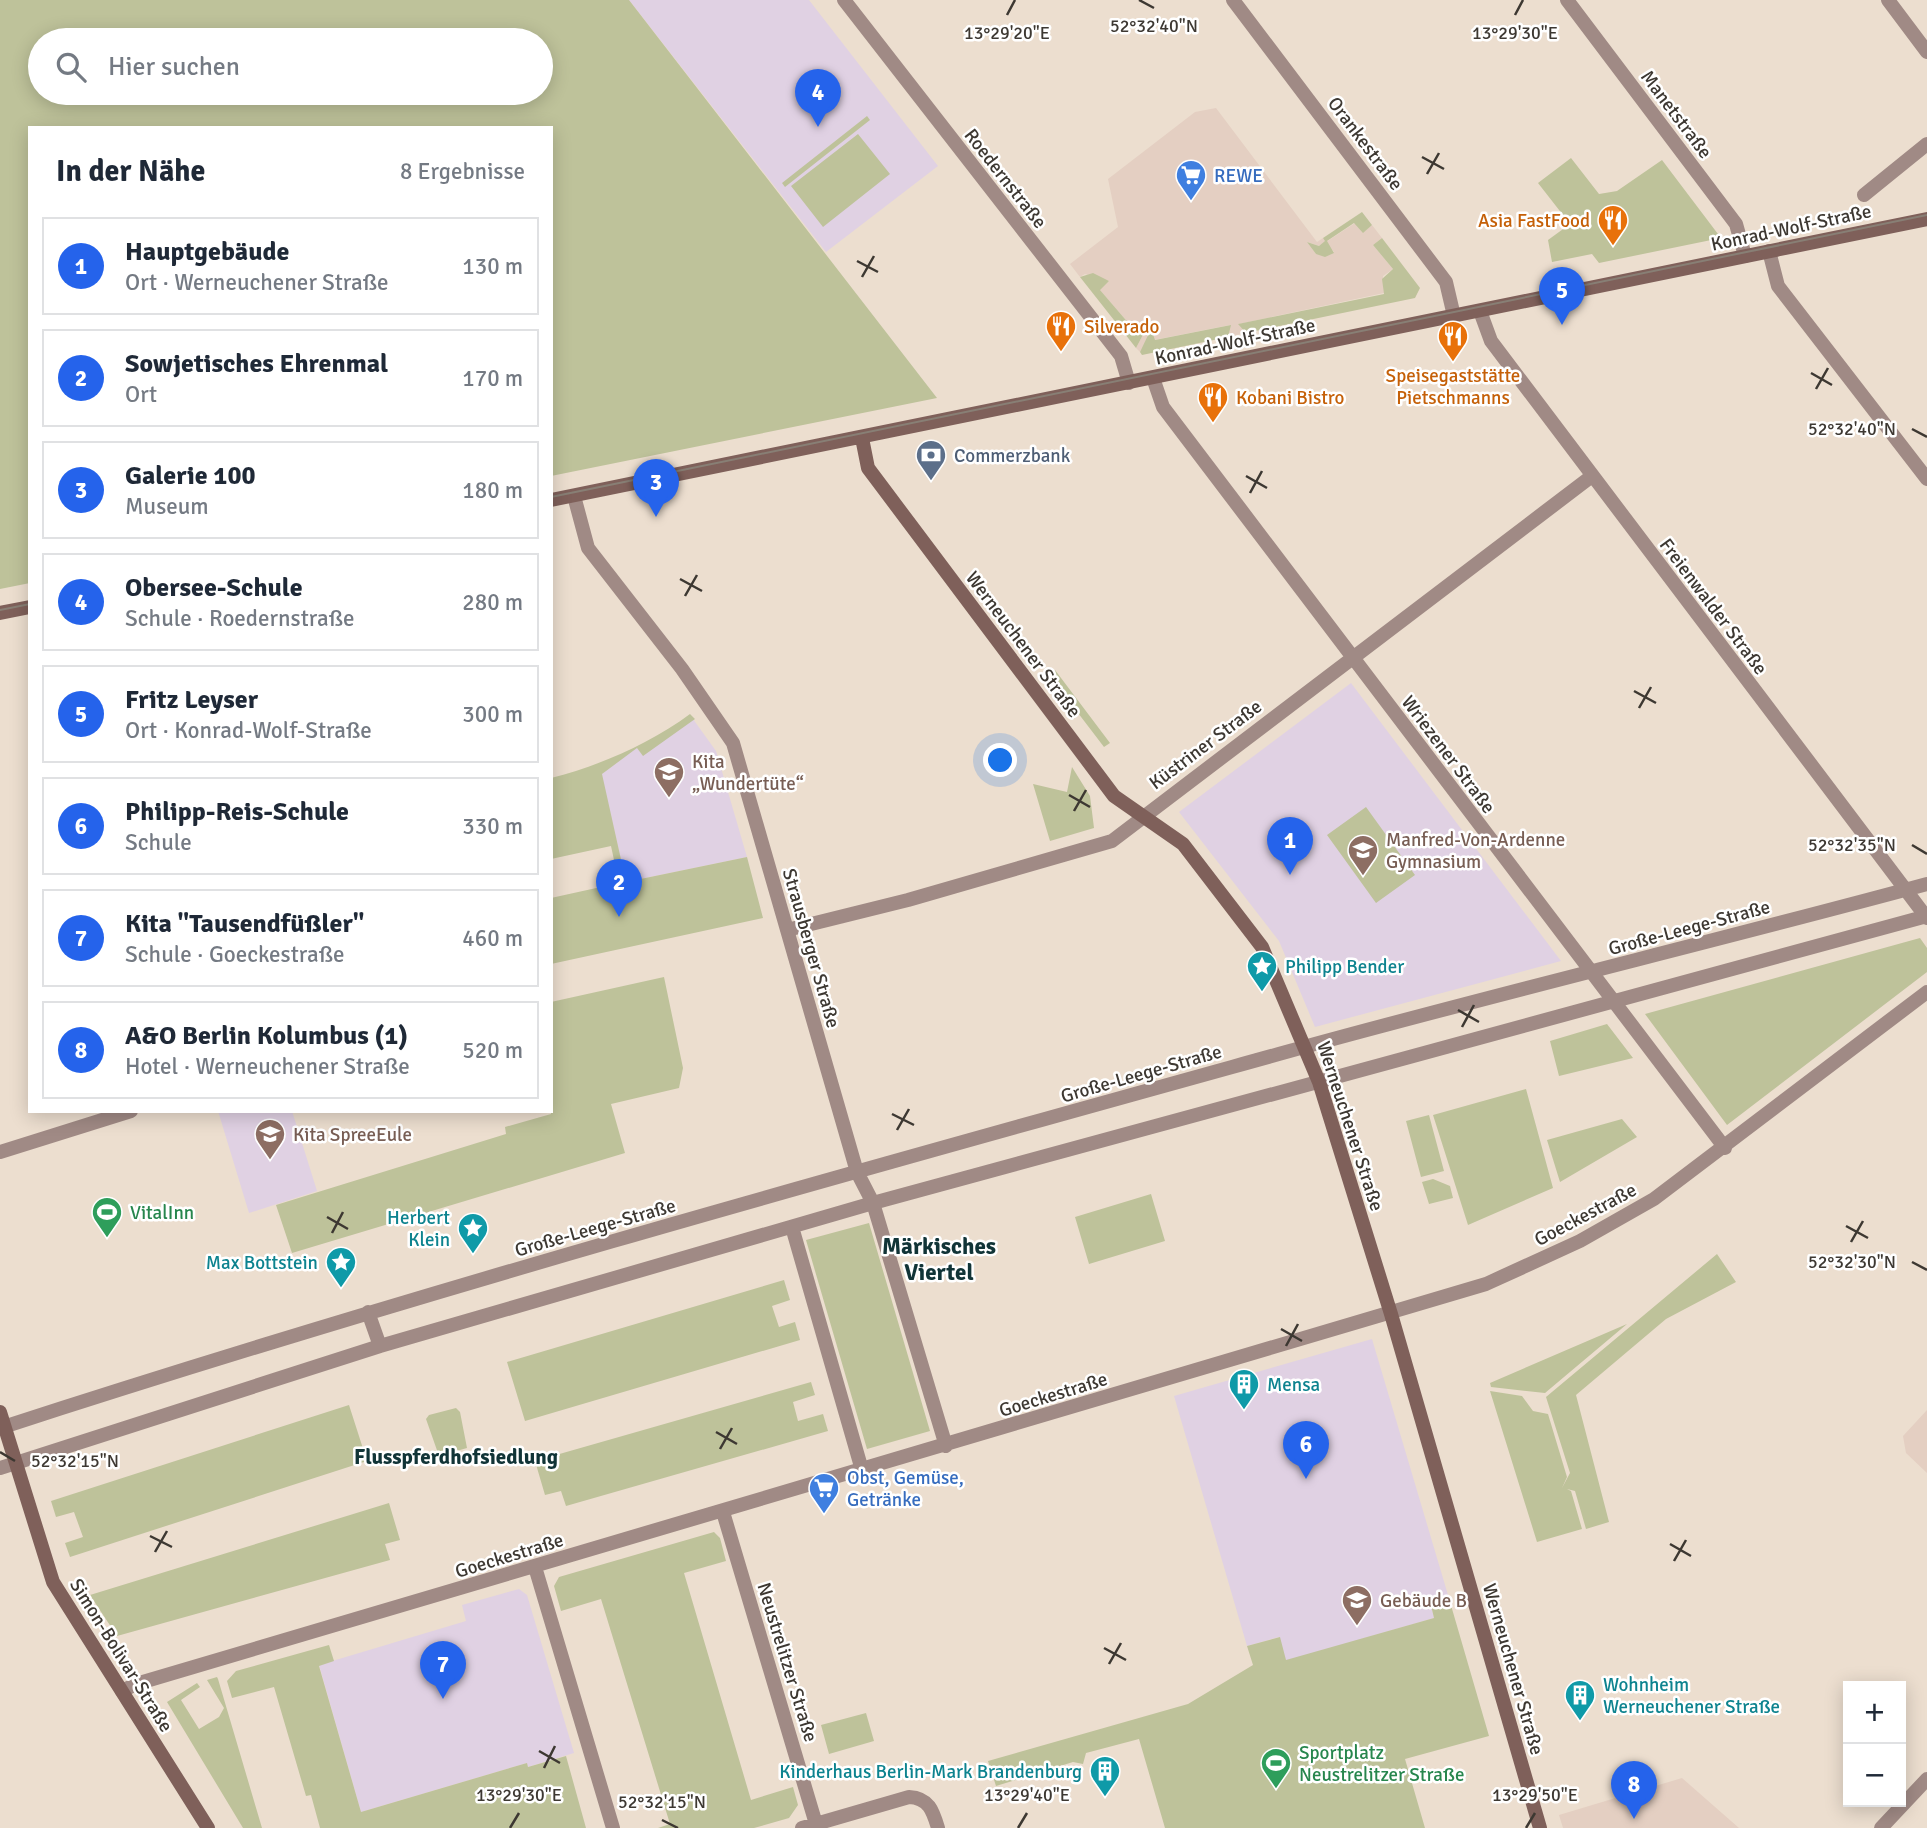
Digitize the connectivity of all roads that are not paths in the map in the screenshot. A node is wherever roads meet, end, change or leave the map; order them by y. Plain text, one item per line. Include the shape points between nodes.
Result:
1 (844, 0) edge
2 (1233, 0) edge
3 (1567, 0) edge
4 (1888, 0) edge
5 (1927, 52) edge
6 (1927, 145) edge
7 (1864, 195) dead end
8 (1927, 219) edge
9 (1769, 251) junction
10 (1745, 256) junction
11 (1480, 311) junction
12 (1454, 316) junction
13 (1153, 378) junction
14 (1129, 383) junction
15 (862, 438) junction
16 (1591, 476) junction
17 (1927, 479) edge
18 (574, 496) junction
19 (553, 500) edge
20 (28, 607) edge
21 (0, 613) edge
22 (1352, 658) junction
23 (1142, 816) junction
24 (1927, 884) edge
25 (1906, 890) junction
26 (1927, 917) edge
27 (787, 930) junction
28 (1593, 973) junction
29 (1927, 992) edge
30 (1615, 1002) junction
31 (1306, 1047) junction
32 (1319, 1082) junction
33 (125, 1113) edge
34 (1725, 1148) junction
35 (0, 1152) edge
36 (857, 1172) junction
37 (873, 1203) junction
38 (792, 1227) junction
39 (368, 1312) junction
40 (1391, 1314) junction
41 (380, 1346) junction
42 (0, 1412) edge
43 (2, 1427) edge
44 (946, 1446) junction
45 (15, 1463) junction
46 (0, 1468) edge
47 (862, 1470) junction
48 (723, 1512) junction
49 (535, 1567) junction
50 (122, 1691) junction
51 (1927, 1779) edge
52 (809, 1826) edge
53 (208, 1828) edge
54 (613, 1828) edge
55 (939, 1828) edge
56 (1540, 1828) edge
57 (1881, 1828) edge

1 - 14 street, Roedernstraße via 1121,356
2 - 12 street, Orankestraße via 1446,282
3 - 10 street, Manetstraße via 1736,224
4 - 5 street
6 - 7 street
8 - 9 street, Konrad-Wolf-Straße
9 - 10 street, Konrad-Wolf-Straße
9 - 17 street via 1779,286
10 - 11 street, Konrad-Wolf-Straße
11 - 12 street, Konrad-Wolf-Straße
11 - 16 street, Freienwalder Straße via 1491,341
12 - 13 street, Konrad-Wolf-Straße
13 - 14 street, Konrad-Wolf-Straße
13 - 22 street, Wriezener Straße via 1163,407
14 - 15 street, Konrad-Wolf-Straße
15 - 18 street, Konrad-Wolf-Straße
15 - 23 street, Werneuchener Straße via 869,468 1114,796
16 - 22 street, Küstriner Straße
16 - 25 street, Freienwalder Straße
18 - 19 street, Konrad-Wolf-Straße
18 - 27 street, Strausberger Straße via 588,548 733,743
20 - 21 street
22 - 23 street, Küstriner Straße
22 - 28 street, Wriezener Straße
23 - 27 street, Küstriner Straße via 1112,841 1093,848
23 - 31 street, Werneuchener Straße via 1183,844 1262,947
24 - 25 street, Große-Leege-Straße
25 - 26 street, Freienwalder Straße
25 - 28 street, Große-Leege-Straße
26 - 30 street
27 - 36 street, Strausberger Straße
28 - 30 street, Wriezener Straße
28 - 31 street, Große-Leege-Straße
29 - 34 street, Goeckestraße
30 - 32 street
30 - 34 street, Wriezener Straße
31 - 32 street, Werneuchener Straße
31 - 36 street, Große-Leege-Straße
32 - 37 street
32 - 40 street, Werneuchener Straße
33 - 35 street
34 - 40 street, Goeckestraße via 1654,1199 1580,1241 1486,1284
36 - 37 street, Strausberger Straße
36 - 39 street, Große-Leege-Straße
37 - 38 street
37 - 44 street, Strausberger Straße
38 - 41 street
38 - 47 street
39 - 41 street
39 - 43 street, Große-Leege-Straße
40 - 44 street, Goeckestraße
40 - 56 street, Werneuchener Straße
41 - 45 street
42 - 43 street, Simon-Bolivar-Straße
43 - 45 street, Simon-Bolivar-Straße
44 - 47 street, Goeckestraße
45 - 46 street
45 - 50 street, Simon-Bolivar-Straße via 53,1582
47 - 48 street, Goeckestraße
48 - 49 street, Goeckestraße
48 - 52 street, Neustrelitzer Straße
49 - 50 street, Goeckestraße
49 - 54 street
50 - 53 street, Simon-Bolivar-Straße
51 - 57 street
52 - 55 street, Neustrelitzer Straße via 916,1798 929,1805

